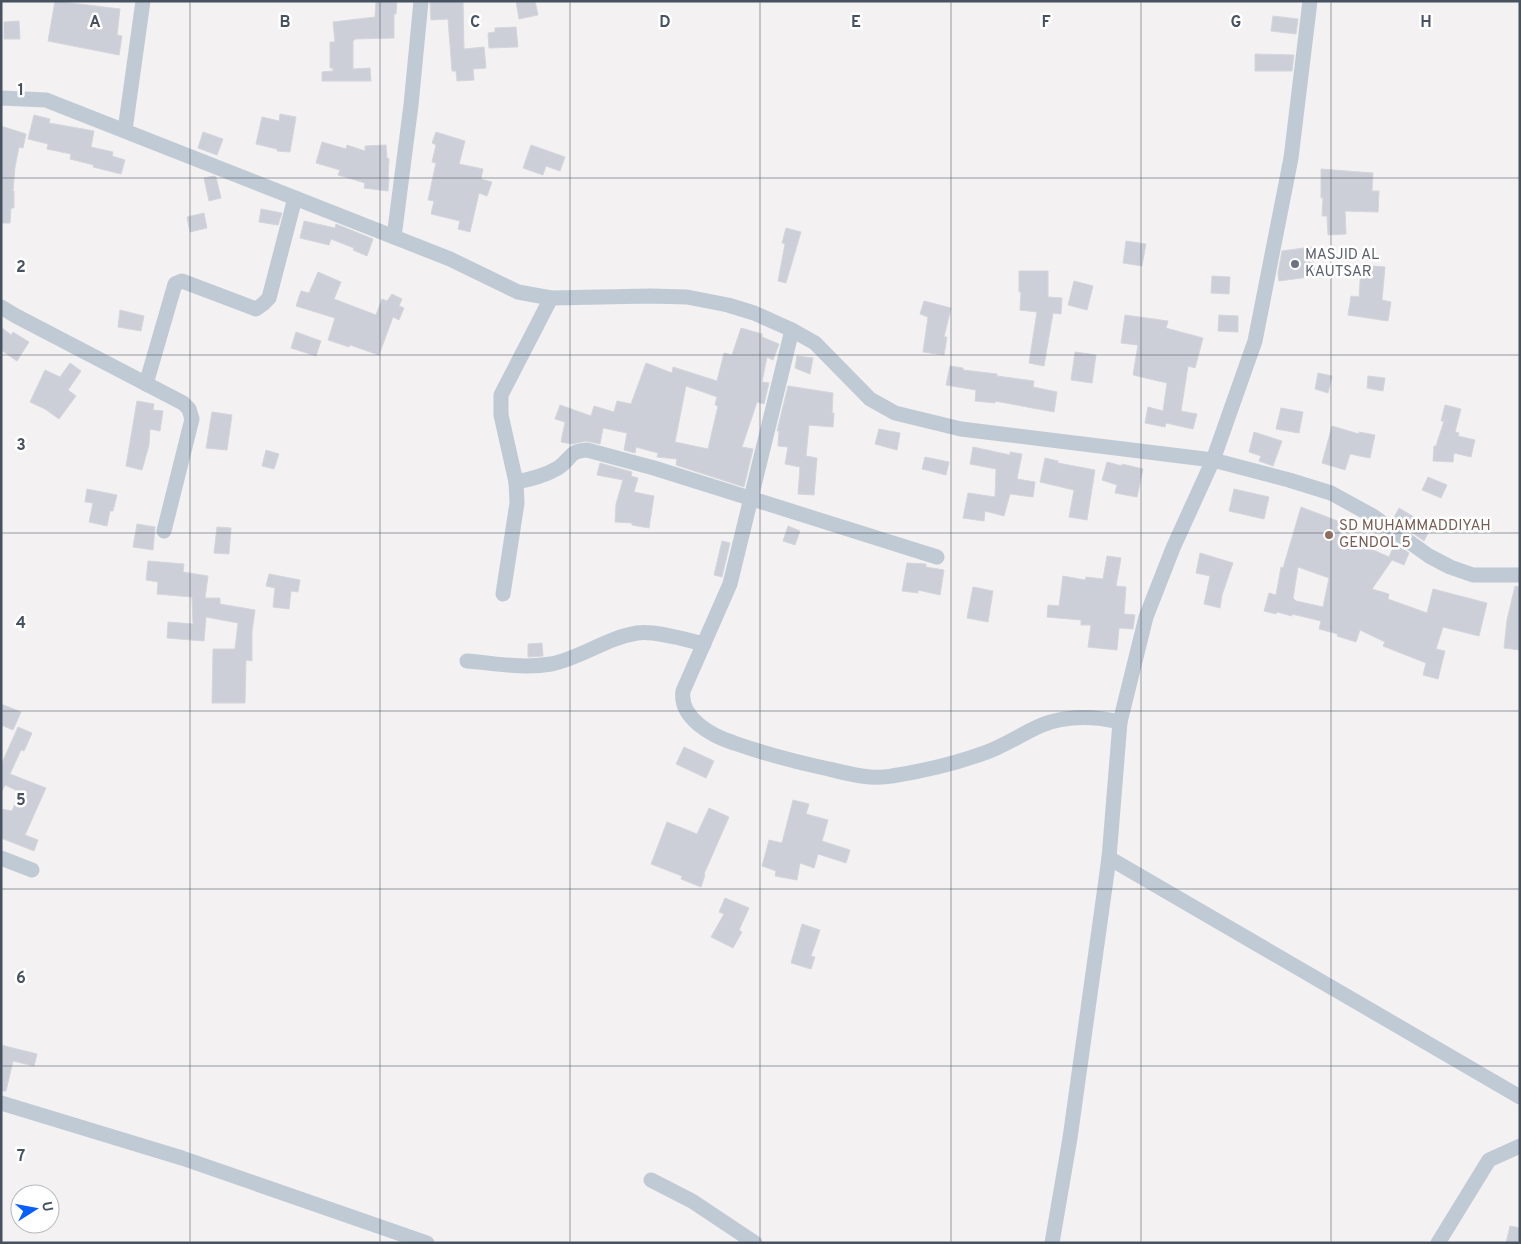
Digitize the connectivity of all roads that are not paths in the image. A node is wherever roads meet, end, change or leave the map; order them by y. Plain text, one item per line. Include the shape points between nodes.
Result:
1 (143, 1) edge
2 (421, 1) edge
3 (1310, 1) edge
4 (1, 98) edge
5 (125, 130) junction
6 (294, 198) junction
7 (394, 237) junction
8 (551, 298) junction
9 (1, 307) edge
10 (792, 330) junction
11 (146, 384) junction
12 (1213, 460) junction
13 (516, 482) junction
14 (752, 499) junction
15 (164, 531) dead end
16 (938, 557) dead end
17 (1520, 575) edge
18 (502, 594) dead end
19 (704, 644) junction
20 (467, 661) dead end
21 (1120, 722) junction
22 (1, 858) edge
23 (1108, 858) junction
24 (32, 870) dead end
25 (1520, 1097) edge
26 (1, 1103) edge
27 (1520, 1146) edge
28 (651, 1180) dead end
29 (427, 1243) edge
30 (755, 1243) edge
31 (1052, 1243) edge
32 (1438, 1243) edge

1 - 5 street
2 - 7 street via 412,105
3 - 12 street via 1291,158 1255,341
4 - 5 street via 46,100
5 - 6 street
6 - 7 street
6 - 11 street via 269,298 256,309 182,281 175,284
7 - 8 street via 450,259 518,292
8 - 10 street via 686,297 754,313
8 - 13 street via 501,395 501,415
9 - 11 street
10 - 12 street via 815,342 870,399 895,413 961,429
10 - 14 street
11 - 15 street via 183,403 192,419
12 - 17 street via 1331,493 1373,516 1450,567 1473,575
12 - 21 street via 1146,617
13 - 14 street via 539,478 561,466 577,450 588,450
13 - 18 street via 516,513
14 - 16 street
14 - 19 street via 730,584
19 - 20 street via 638,632 552,663 528,665
19 - 21 street via 682,697 686,711 695,721 724,740 779,758 855,775 890,777 951,764 989,751 1042,725 1070,718 1100,717
21 - 23 street
22 - 24 street
23 - 25 street
23 - 31 street via 1070,1138
26 - 29 street via 182,1158
27 - 32 street via 1489,1160
28 - 30 street via 692,1201

